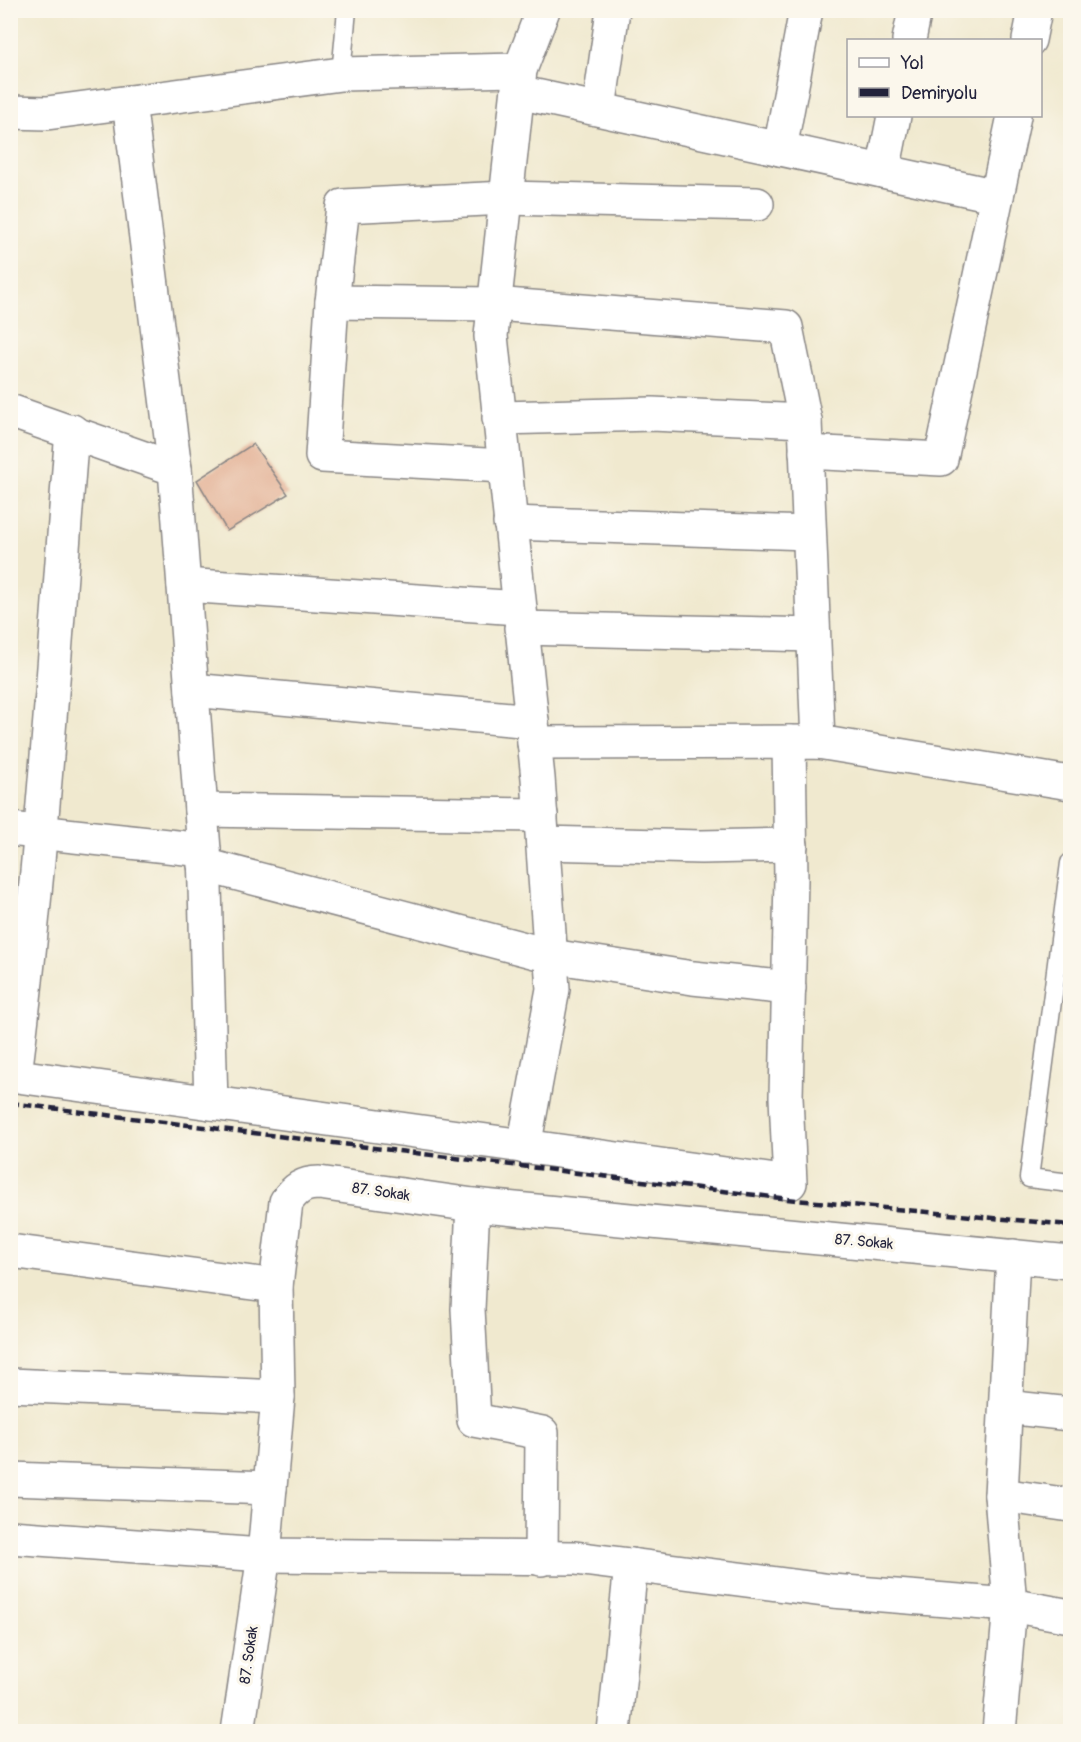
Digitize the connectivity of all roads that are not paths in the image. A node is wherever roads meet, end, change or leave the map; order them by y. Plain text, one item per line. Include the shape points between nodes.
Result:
1 (347, 10) edge
2 (543, 10) edge
3 (613, 10) edge
4 (806, 10) edge
5 (915, 10) edge
6 (1035, 10) edge
7 (909, 39) edge
8 (1029, 39) edge
9 (341, 74) junction
10 (519, 81) junction
11 (129, 102) junction
12 (599, 109) junction
13 (10, 112) edge
14 (894, 117) edge
15 (1014, 117) edge
16 (780, 149) junction
17 (883, 171) junction
18 (997, 196) junction
19 (506, 198) junction
20 (757, 204) dead end
21 (332, 302) junction
22 (494, 304) junction
23 (10, 411) edge
24 (499, 418) junction
25 (72, 431) junction
26 (805, 437) junction
27 (504, 466) junction
28 (175, 469) junction
29 (510, 523) junction
30 (809, 533) junction
31 (184, 585) junction
32 (520, 618) junction
33 (813, 635) junction
34 (192, 690) junction
35 (533, 732) junction
36 (803, 742) junction
37 (1071, 783) edge
38 (201, 810) junction
39 (542, 829) junction
40 (25, 830) edge
41 (791, 845) junction
42 (204, 858) junction
43 (1071, 864) edge
44 (551, 956) junction
45 (789, 988) junction
46 (13, 1075) edge
47 (211, 1103) junction
48 (524, 1147) junction
49 (1071, 1183) edge
50 (473, 1205) junction
51 (10, 1251) edge
52 (1013, 1256) junction
53 (1071, 1262) edge
54 (276, 1286) junction
55 (10, 1385) edge
56 (278, 1398) junction
57 (1006, 1407) junction
58 (1071, 1414) edge
59 (10, 1479) edge
60 (270, 1488) junction
61 (1001, 1495) junction
62 (1071, 1505) edge
63 (10, 1537) edge
64 (264, 1555) junction
65 (541, 1559) junction
66 (631, 1565) junction
67 (1010, 1605) junction
68 (1071, 1616) edge
69 (238, 1731) edge
70 (614, 1731) edge
71 (999, 1731) edge

1 - 9 lane
2 - 10 street
3 - 12 street
4 - 16 street
5 - 7 street
6 - 8 street
9 - 10 street
9 - 11 street
10 - 12 street
10 - 19 street
11 - 13 street via 47,113
11 - 28 street
12 - 16 street
14 - 17 street
15 - 18 street
16 - 17 street
17 - 18 street
18 - 26 street via 941,459
19 - 20 street
19 - 21 street via 343,206
19 - 22 street
21 - 22 street
21 - 27 street via 322,456
22 - 24 street via 491,336
22 - 26 street via 786,327
23 - 25 street
24 - 26 street via 652,414
24 - 27 street
25 - 28 street
25 - 40 street
26 - 30 street
27 - 29 street
28 - 31 street
29 - 30 street
29 - 32 street
30 - 33 street
31 - 32 street
31 - 34 street
32 - 33 street
32 - 35 street
33 - 36 street
34 - 35 street
34 - 38 street
35 - 36 street
35 - 39 street
36 - 37 street
36 - 41 street
38 - 39 street
38 - 42 street
39 - 41 street via 701,847
39 - 44 street
40 - 42 street
40 - 46 street via 25,997
41 - 45 street
42 - 44 street
42 - 47 street
43 - 49 lane via 1029,1178
44 - 45 street
44 - 48 street via 554,989
45 - 48 street via 789,1183
46 - 47 street
47 - 48 street
50 - 52 street, 87. Sokak
50 - 54 street, 87. Sokak via 319,1183 302,1186 286,1202
50 - 65 street via 468,1310 474,1420 542,1433
51 - 54 street
52 - 53 street, 87. Sokak
52 - 57 street
54 - 56 street, 87. Sokak
55 - 56 street
56 - 60 street, 87. Sokak
57 - 58 street
57 - 61 street
59 - 60 street
60 - 64 street, 87. Sokak
61 - 62 street
61 - 67 street
63 - 64 street
64 - 65 street
64 - 69 street, 87. Sokak
65 - 66 street via 575,1558
66 - 67 street via 832,1591
66 - 70 street
67 - 68 street
67 - 71 street

